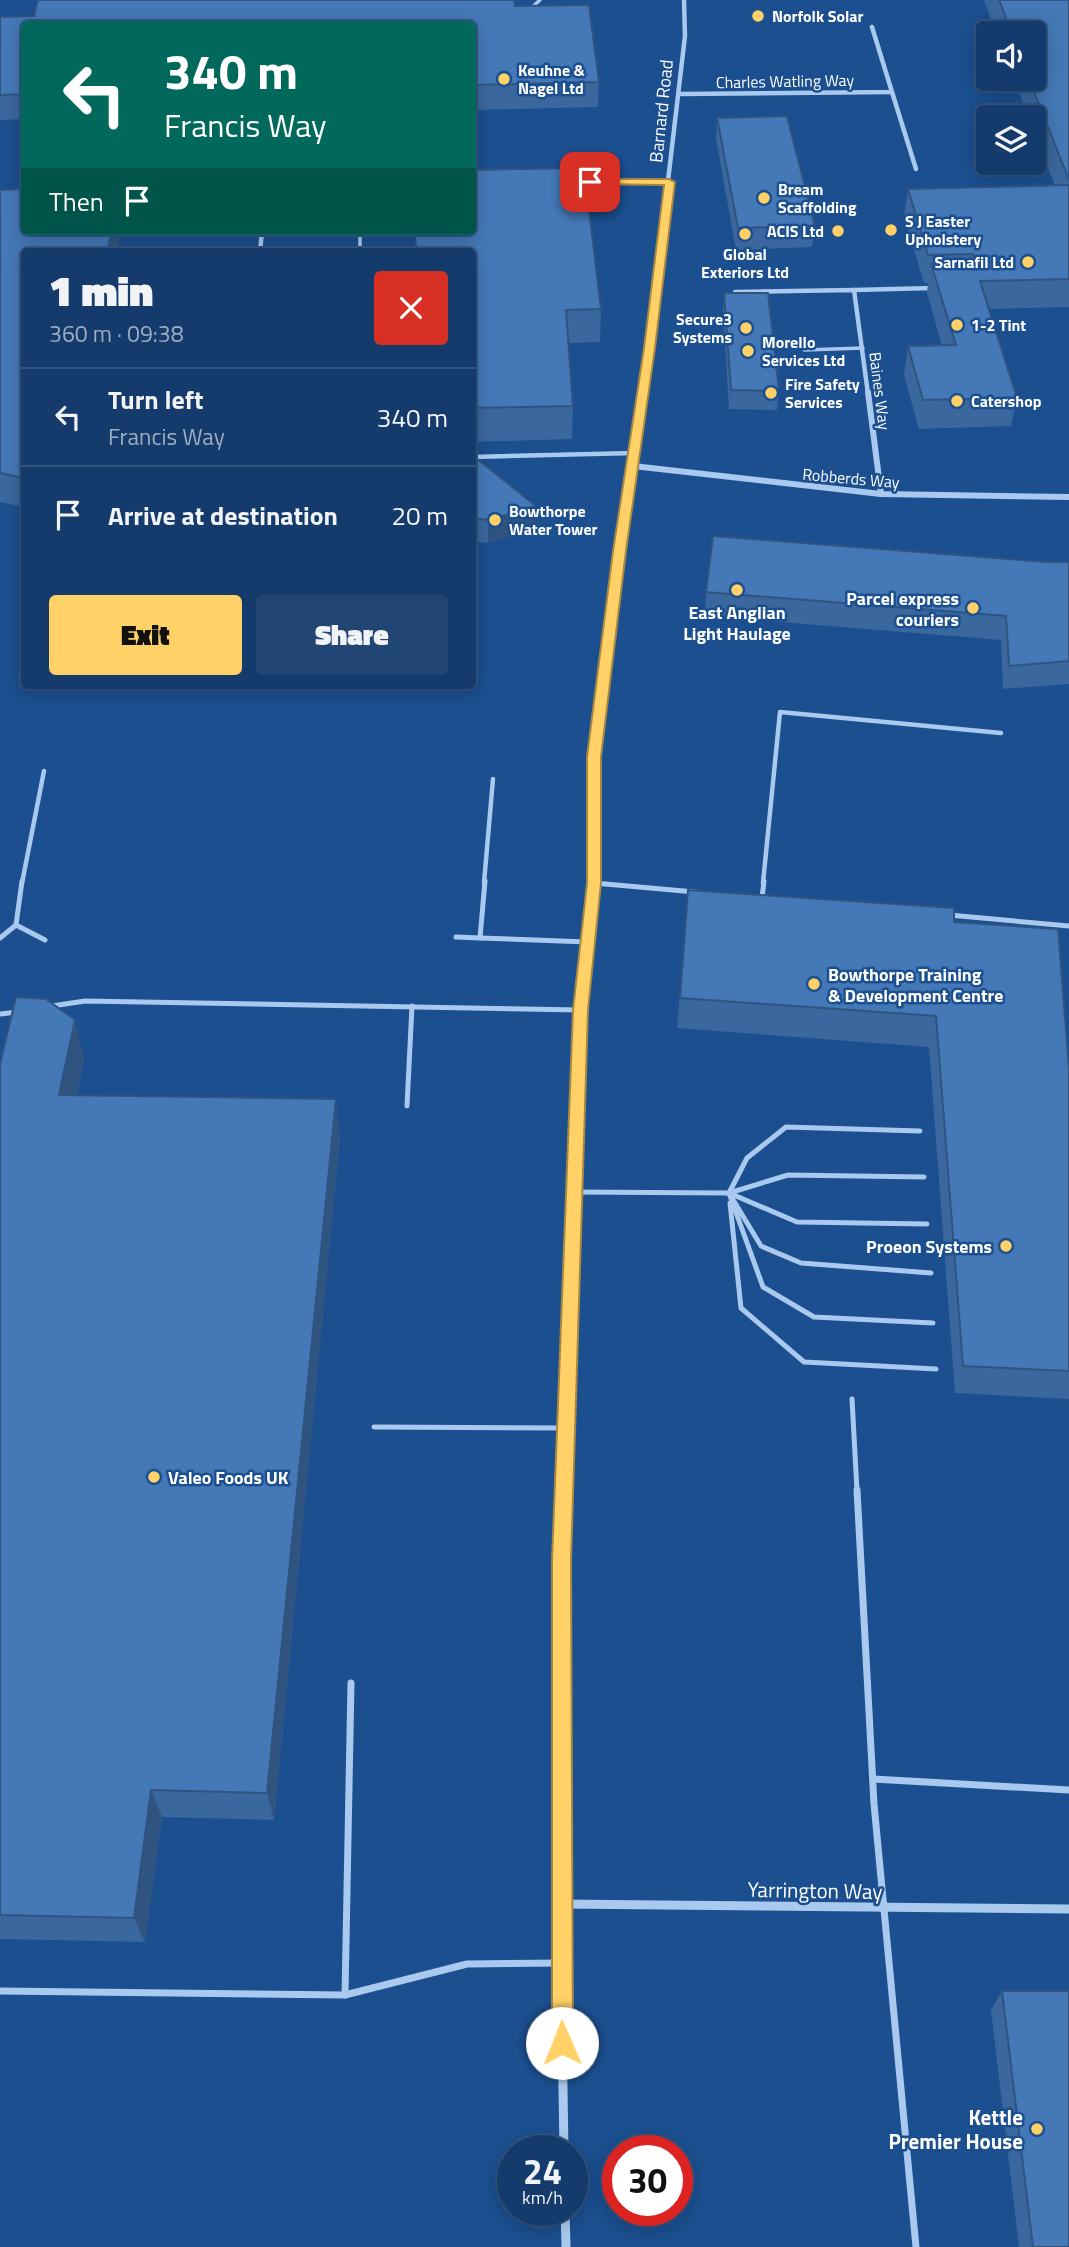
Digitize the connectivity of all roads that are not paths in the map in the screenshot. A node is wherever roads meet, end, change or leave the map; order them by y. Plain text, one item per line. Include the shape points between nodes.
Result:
1 (540, 0) edge
2 (684, 0) edge
3 (522, 10) edge
4 (872, 27) dead end
5 (892, 92) junction
6 (679, 94) junction
7 (916, 169) dead end
8 (669, 182) junction
9 (564, 183) edge
10 (943, 288) edge
11 (855, 290) junction
12 (735, 292) edge
13 (863, 348) junction
14 (804, 350) dead end
15 (635, 453) junction
16 (476, 457) edge
17 (633, 466) junction
18 (881, 494) junction
19 (1069, 497) edge
20 (1001, 733) dead end
21 (44, 772) dead end
22 (493, 779) dead end
23 (594, 883) junction
24 (697, 892) edge
25 (749, 897) edge
26 (762, 898) junction
27 (775, 900) edge
28 (935, 914) edge
29 (16, 925) junction
30 (1069, 926) edge
31 (456, 937) dead end
32 (480, 938) junction
33 (0, 939) edge
34 (45, 940) dead end
35 (587, 942) junction
36 (412, 1006) junction
37 (45, 1007) edge
38 (32, 1009) edge
39 (580, 1010) junction
40 (0, 1014) edge
41 (407, 1106) dead end
42 (920, 1131) dead end
43 (924, 1177) dead end
44 (573, 1192) junction
45 (729, 1193) junction
46 (927, 1224) dead end
47 (930, 1273) dead end
48 (933, 1323) dead end
49 (936, 1369) dead end
50 (852, 1399) dead end
51 (374, 1427) dead end
52 (565, 1428) junction
53 (351, 1683) dead end
54 (873, 1779) junction
55 (1069, 1790) edge
56 (561, 1904) junction
57 (884, 1909) junction
58 (1069, 1909) edge
59 (561, 1962) junction
60 (0, 1991) edge
61 (345, 1995) junction
62 (564, 2135) edge
63 (565, 2226) edge
64 (566, 2247) edge
65 (916, 2247) edge

1 - 3 lane via 533,8
2 - 6 street, Barnard Road
4 - 5 street
5 - 6 street, Charles Watling Way
5 - 7 street
6 - 8 street, Barnard Road
8 - 9 street
8 - 15 street, Barnard Road
10 - 11 street
11 - 12 street
11 - 13 street, Baines Way
13 - 14 lane
13 - 18 street, Baines Way
15 - 16 lane
15 - 17 street, Barnard Road
17 - 18 street, Robberds Way
17 - 23 street, Barnard Road via 594,757
18 - 19 street, Robberds Way
20 - 26 lane via 780,712
21 - 29 lane
22 - 32 lane
23 - 24 lane
23 - 35 street, Barnard Road
25 - 26 lane
26 - 27 lane
28 - 30 lane
29 - 33 lane
29 - 34 lane
31 - 32 lane
32 - 35 lane
35 - 39 street, Barnard Road
36 - 37 lane via 85,1001
36 - 39 lane
36 - 41 lane
38 - 40 lane
39 - 44 street, Barnard Road
42 - 45 lane via 786,1127 747,1158
43 - 45 lane via 788,1175
44 - 45 lane
44 - 52 street, Barnard Road
45 - 46 lane via 797,1222
45 - 47 lane via 761,1246 801,1263
45 - 48 lane via 763,1287 814,1317
45 - 49 lane via 741,1308 804,1362
50 - 54 lane
51 - 52 lane
52 - 56 street, Barnard Road
53 - 61 lane
54 - 55 lane
54 - 57 lane
56 - 57 street, Yarrington Way
56 - 59 street, Barnard Road
57 - 58 street, Yarrington Way
57 - 65 lane
59 - 61 lane via 467,1964
59 - 62 street, Barnard Road
60 - 61 lane
63 - 64 street

